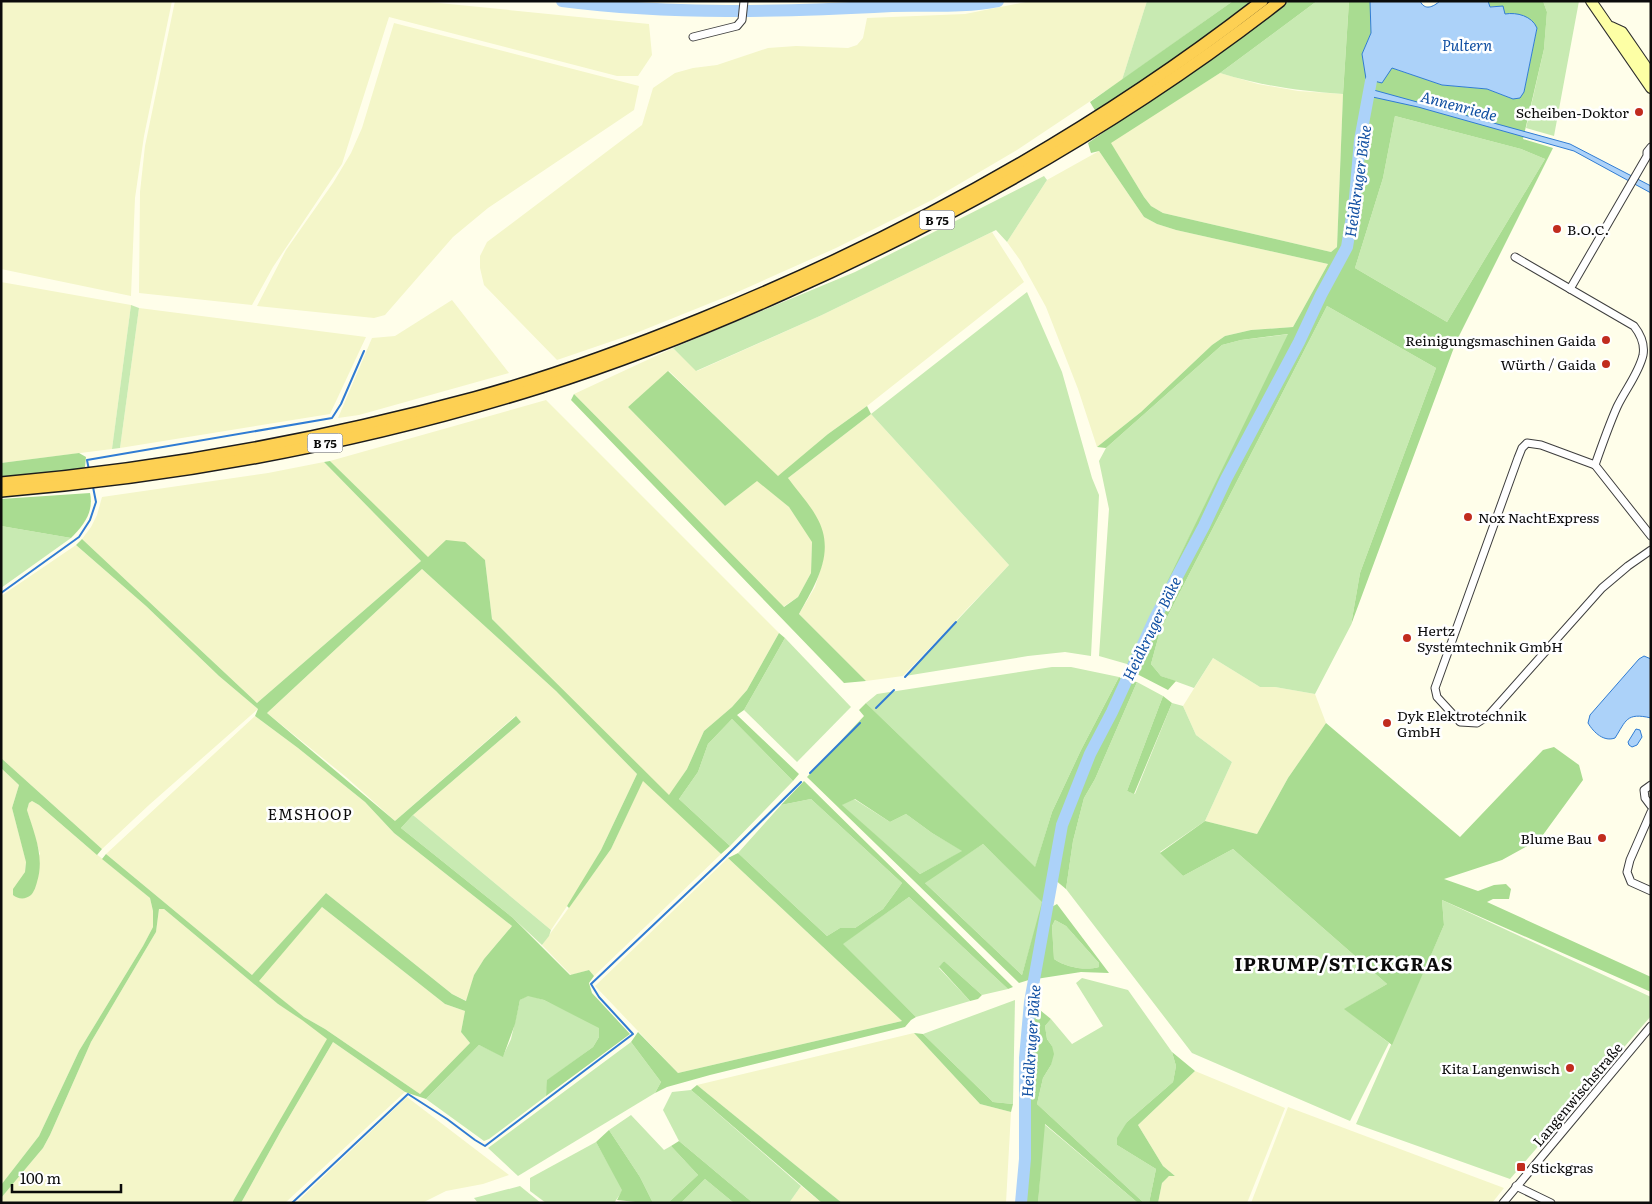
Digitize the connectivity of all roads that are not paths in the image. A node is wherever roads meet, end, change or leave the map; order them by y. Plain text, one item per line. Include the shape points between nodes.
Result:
1 (1262, 1) edge
2 (1280, 1) edge
3 (1591, 1) edge
4 (743, 3) edge
5 (1611, 27) junction
6 (693, 37) dead end
7 (1651, 74) edge
8 (1651, 88) edge
9 (1651, 147) edge
10 (1649, 156) edge
11 (1515, 257) dead end
12 (1570, 289) junction
13 (1595, 465) junction
14 (102, 477) junction
15 (81, 480) junction
16 (1, 483) edge
17 (1, 492) edge
18 (1651, 536) edge
19 (1651, 550) edge
20 (1651, 785) edge
21 (1651, 806) edge
22 (1651, 812) edge
23 (1651, 891) edge
24 (1651, 1026) edge
25 (1516, 1186) junction
26 (1503, 1203) edge
27 (1552, 1203) edge

1 - 14 highway, B 75 via 1133,94 1027,160 911,224 753,298 634,346 476,397 276,445
2 - 14 highway, B 75 via 1172,79 1031,168 868,255 732,316 545,386 391,428 208,466
3 - 5 main road
4 - 6 street via 740,23 732,28
5 - 7 main road via 1622,32
5 - 8 main road
9 - 10 street via 1647,152
10 - 12 street
11 - 12 street
12 - 13 street via 1634,326 1644,344 1640,363 1617,406
13 - 18 street
13 - 19 street via 1532,443 1522,448 1435,688 1437,697 1460,722 1476,724 1488,716 1602,588
14 - 15 highway, B 75
15 - 16 highway, B 75
15 - 17 highway, B 75
20 - 21 street via 1644,790
22 - 23 street via 1627,872 1631,882
24 - 25 street, Langenwischstraße
25 - 26 street, Langenwischstraße
25 - 27 street

